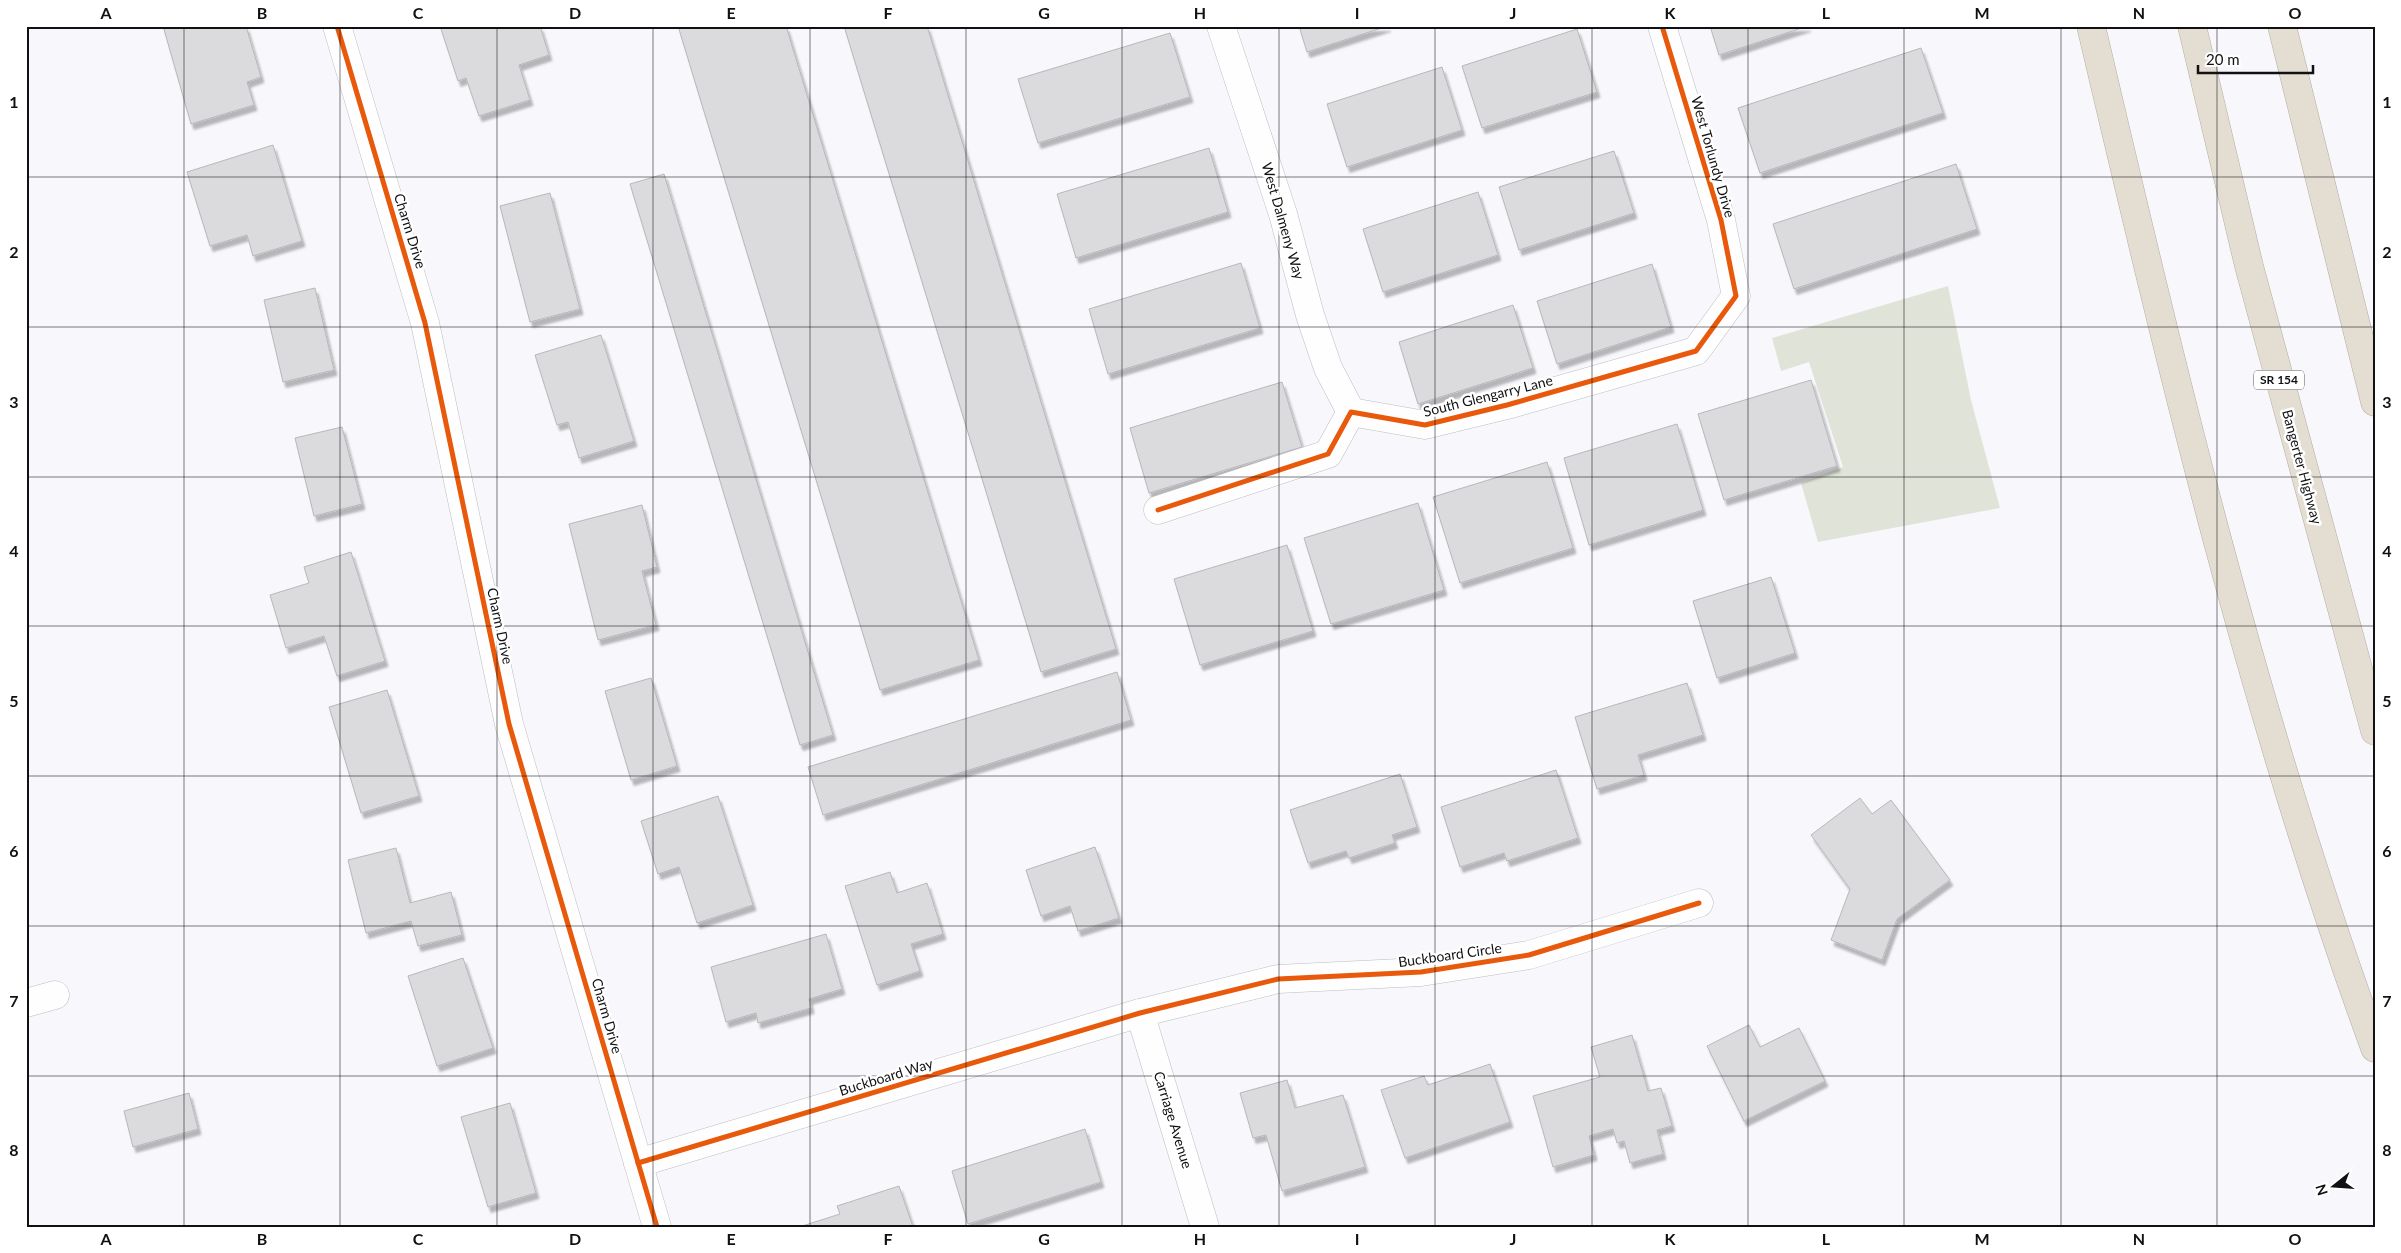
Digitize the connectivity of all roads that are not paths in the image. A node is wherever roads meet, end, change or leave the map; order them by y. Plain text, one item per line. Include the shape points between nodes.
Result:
1 (337, 26) edge
2 (1221, 26) edge
3 (1662, 26) edge
4 (2090, 26) edge
5 (2192, 26) edge
6 (2282, 26) edge
7 (1736, 296) joint
8 (2375, 402) edge
9 (1351, 412) junction
10 (1158, 510) dead end
11 (2375, 731) edge
12 (1699, 903) dead end
13 (55, 995) dead end
14 (26, 1003) edge
15 (1140, 1013) junction
16 (2375, 1048) edge
17 (638, 1163) junction
18 (658, 1227) edge
19 (1205, 1227) edge

1 - 17 street, Charm Drive via 425,323 509,724
2 - 9 street, West Dalmeny Way via 1283,214 1328,368
3 - 7 street, West Torlundy Drive via 1721,220
4 - 16 highway via 2220,554 2308,853
5 - 11 highway, Bangerter Highway / SR 154 via 2251,276
6 - 8 highway
7 - 9 street, South Glengarry Lane via 1696,351 1425,425
9 - 10 street via 1328,454
12 - 15 street, Buckboard Circle via 1529,955 1421,972 1278,979
13 - 14 street
15 - 17 street, Buckboard Way
15 - 19 street, Carriage Avenue
17 - 18 street, Charm Drive

